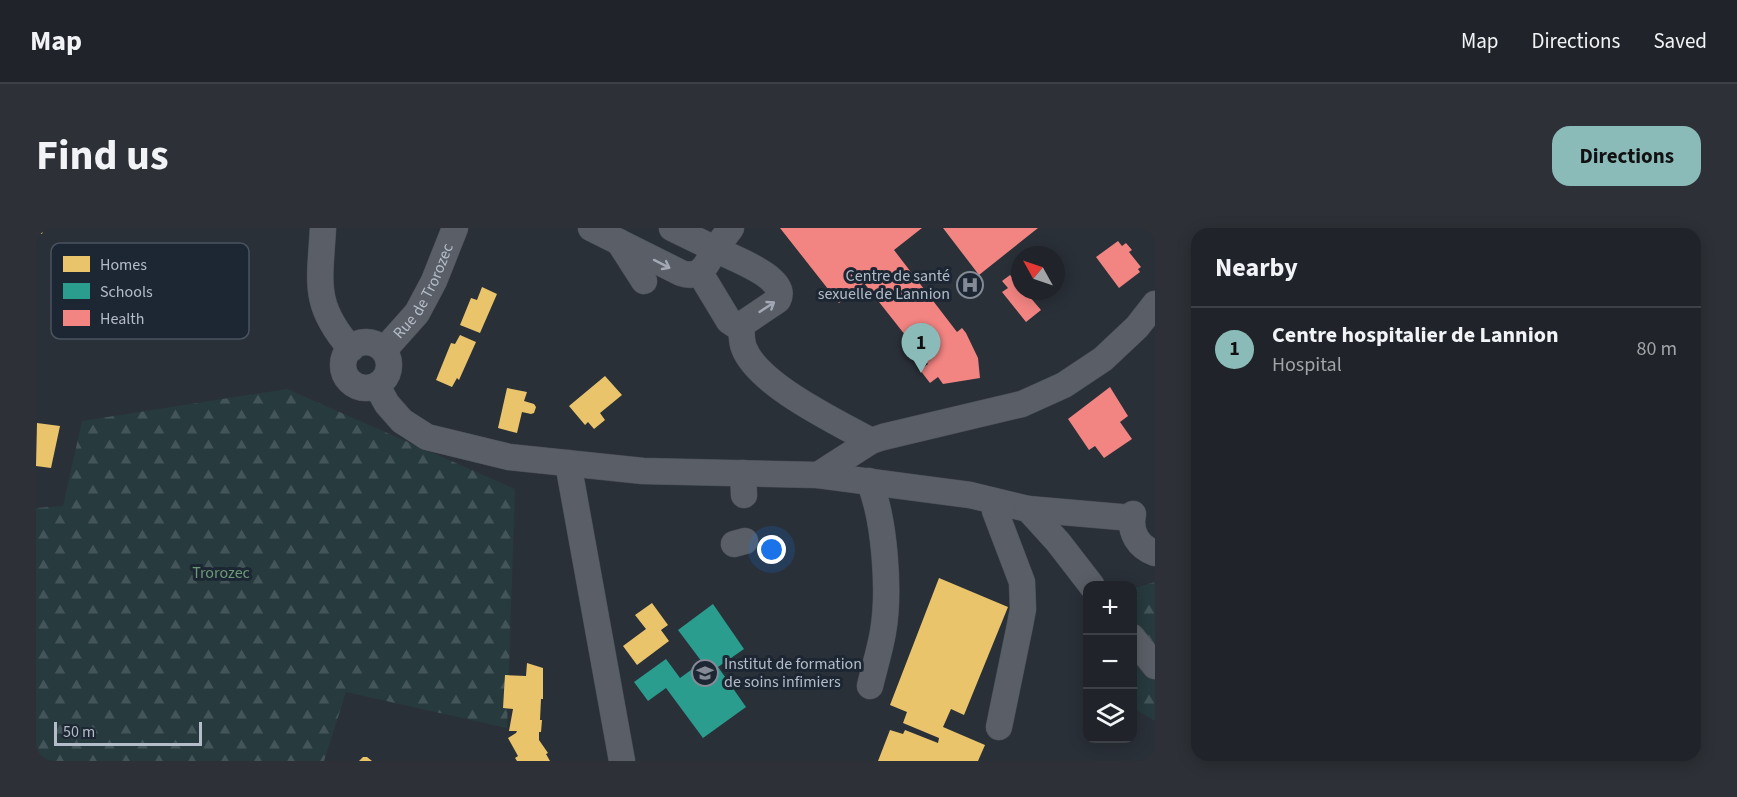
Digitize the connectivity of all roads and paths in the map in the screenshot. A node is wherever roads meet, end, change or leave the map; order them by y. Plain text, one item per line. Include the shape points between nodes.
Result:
1 (323, 228) edge
2 (455, 228) edge
3 (591, 228) edge
4 (672, 228) edge
5 (731, 228) edge
6 (619, 242) junction
7 (715, 249) junction
8 (700, 273) junction
9 (644, 281) dead end
10 (1155, 304) edge
11 (738, 343) junction
12 (351, 349) junction
13 (384, 350) junction
14 (377, 386) junction
15 (871, 441) junction
16 (568, 463) junction
17 (818, 474) junction
18 (868, 481) junction
19 (994, 501) junction
20 (1028, 509) junction
21 (1155, 553) edge
22 (1089, 581) edge
23 (1137, 643) edge
24 (1155, 666) edge
25 (870, 686) dead end
26 (999, 727) dead end
27 (622, 761) edge

1 - 12 street via 322,300 331,324
2 - 13 street, Rue de Trorozec via 435,281 417,313
3 - 6 street
4 - 7 street
5 - 7 street
6 -> 8 street via 681,273
6 - 9 street
7 - 8 street
11 -> 7 street via 778,300 780,289 765,274
8 - 11 street via 735,325
10 - 15 street via 1103,359 1064,385 1016,406
11 - 15 street via 783,391
12 - 13 street via 368,343
12 - 14 street via 344,361 346,377 361,388
13 - 14 street via 388,373
14 - 16 street via 402,421 427,437 509,457
15 - 17 street
16 - 17 street via 743,484
16 - 27 street
17 - 18 street
18 - 19 street
18 - 25 street via 883,542 886,595 884,632
19 - 20 street
19 - 26 street via 1022,582 1023,609
20 - 21 street via 1132,516 1138,542
20 - 22 street
23 - 24 street

